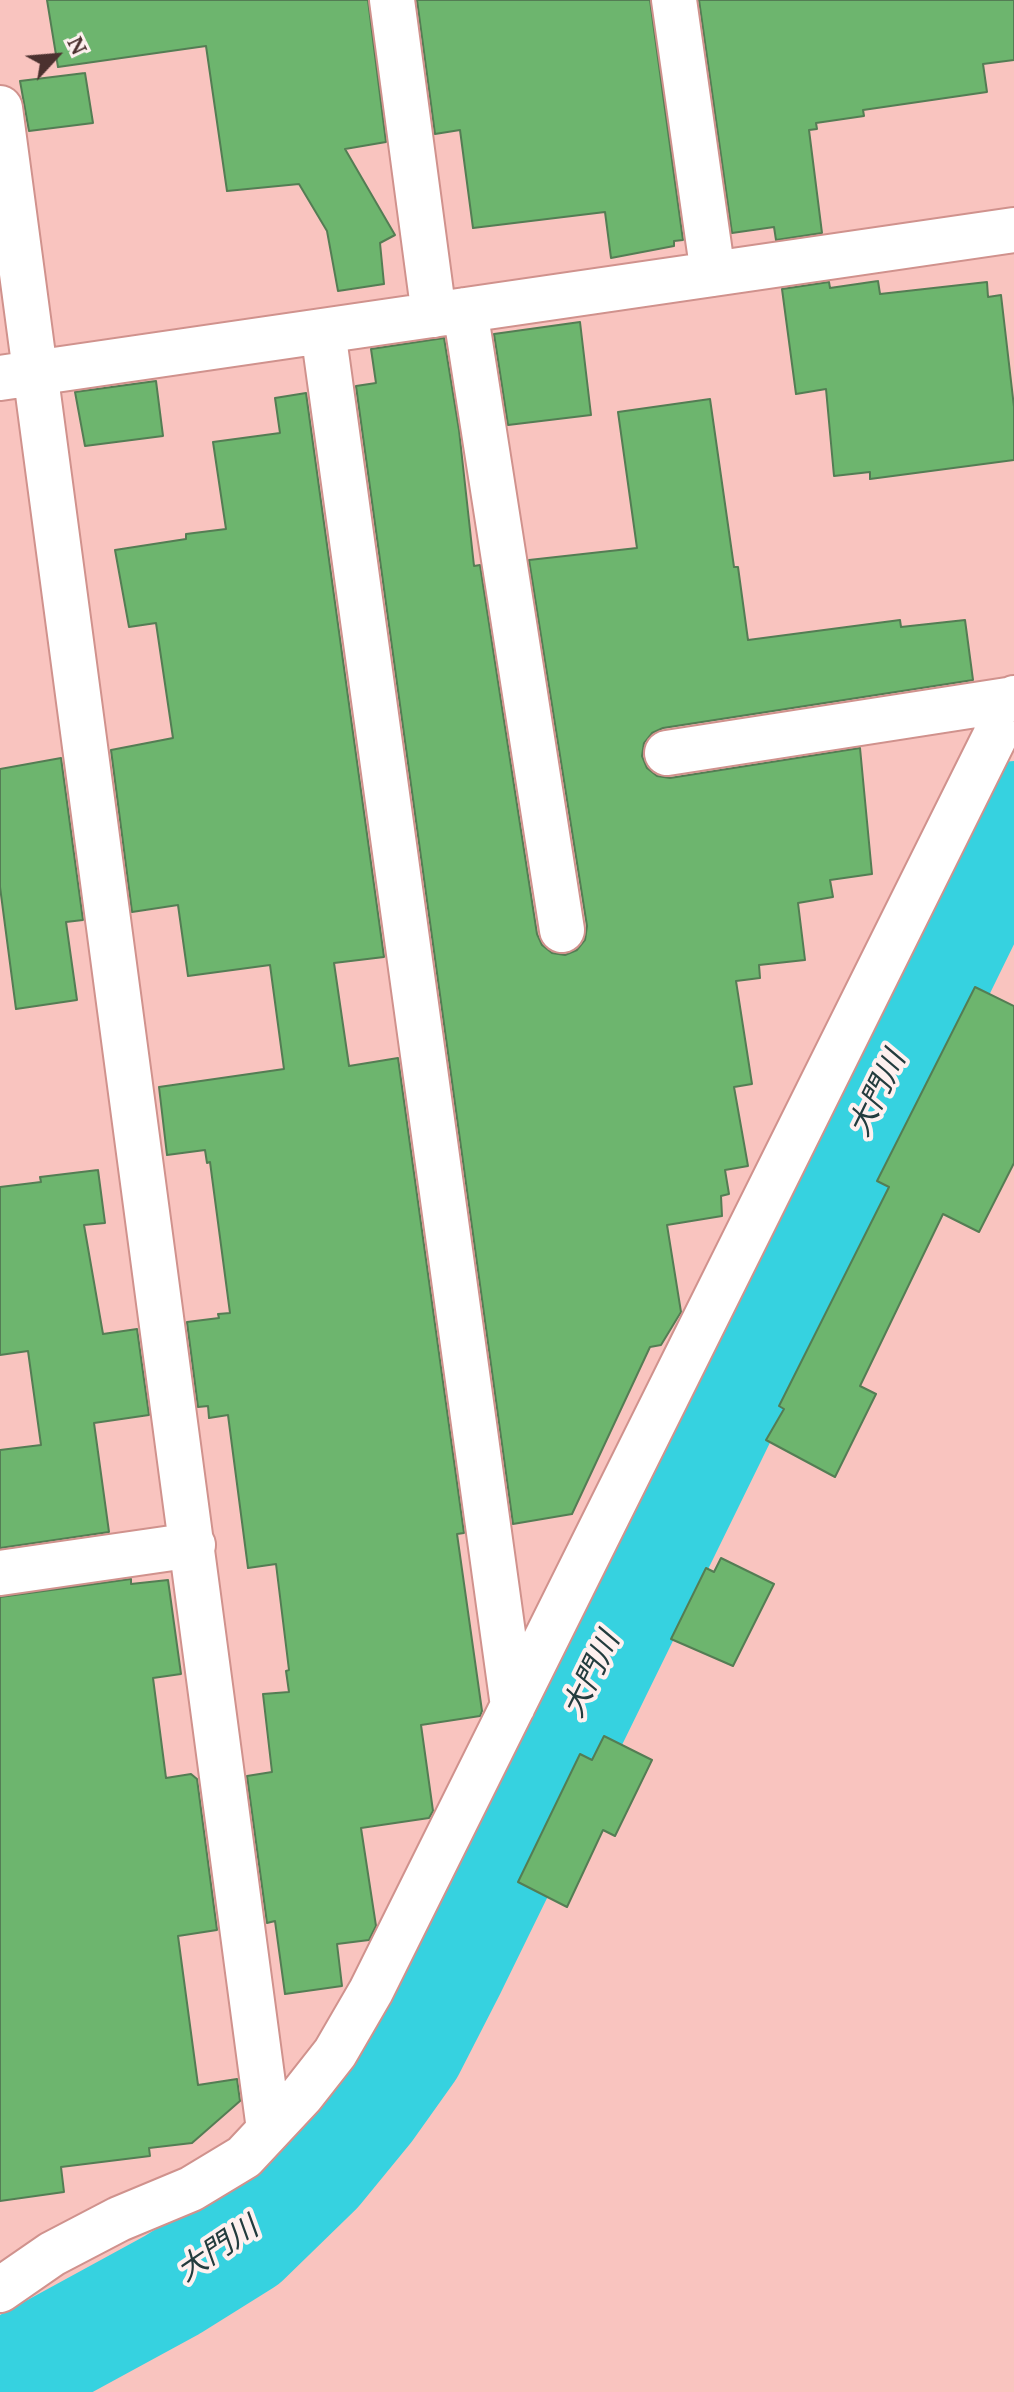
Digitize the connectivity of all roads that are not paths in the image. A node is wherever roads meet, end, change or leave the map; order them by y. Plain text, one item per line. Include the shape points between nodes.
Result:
1 (392, 0) edge
2 (674, 0) edge
3 (0, 108) edge
4 (1014, 230) edge
5 (713, 274) junction
6 (449, 313) junction
7 (323, 331) junction
8 (18, 376) edge
9 (1014, 698) edge
10 (667, 753) dead end
11 (562, 930) dead end
12 (193, 1545) junction
13 (0, 1573) edge
14 (513, 1706) junction
15 (269, 2129) junction
16 (0, 2290) edge

1 - 6 street
2 - 5 street
3 - 8 street
4 - 5 street
5 - 6 street
6 - 7 street
6 - 11 street
7 - 8 street
7 - 14 street
8 - 12 street
9 - 10 street
9 - 14 street
12 - 13 street
12 - 15 street
14 - 15 street via 371,1991 335,2053
15 - 16 street via 244,2157 191,2189 52,2254

